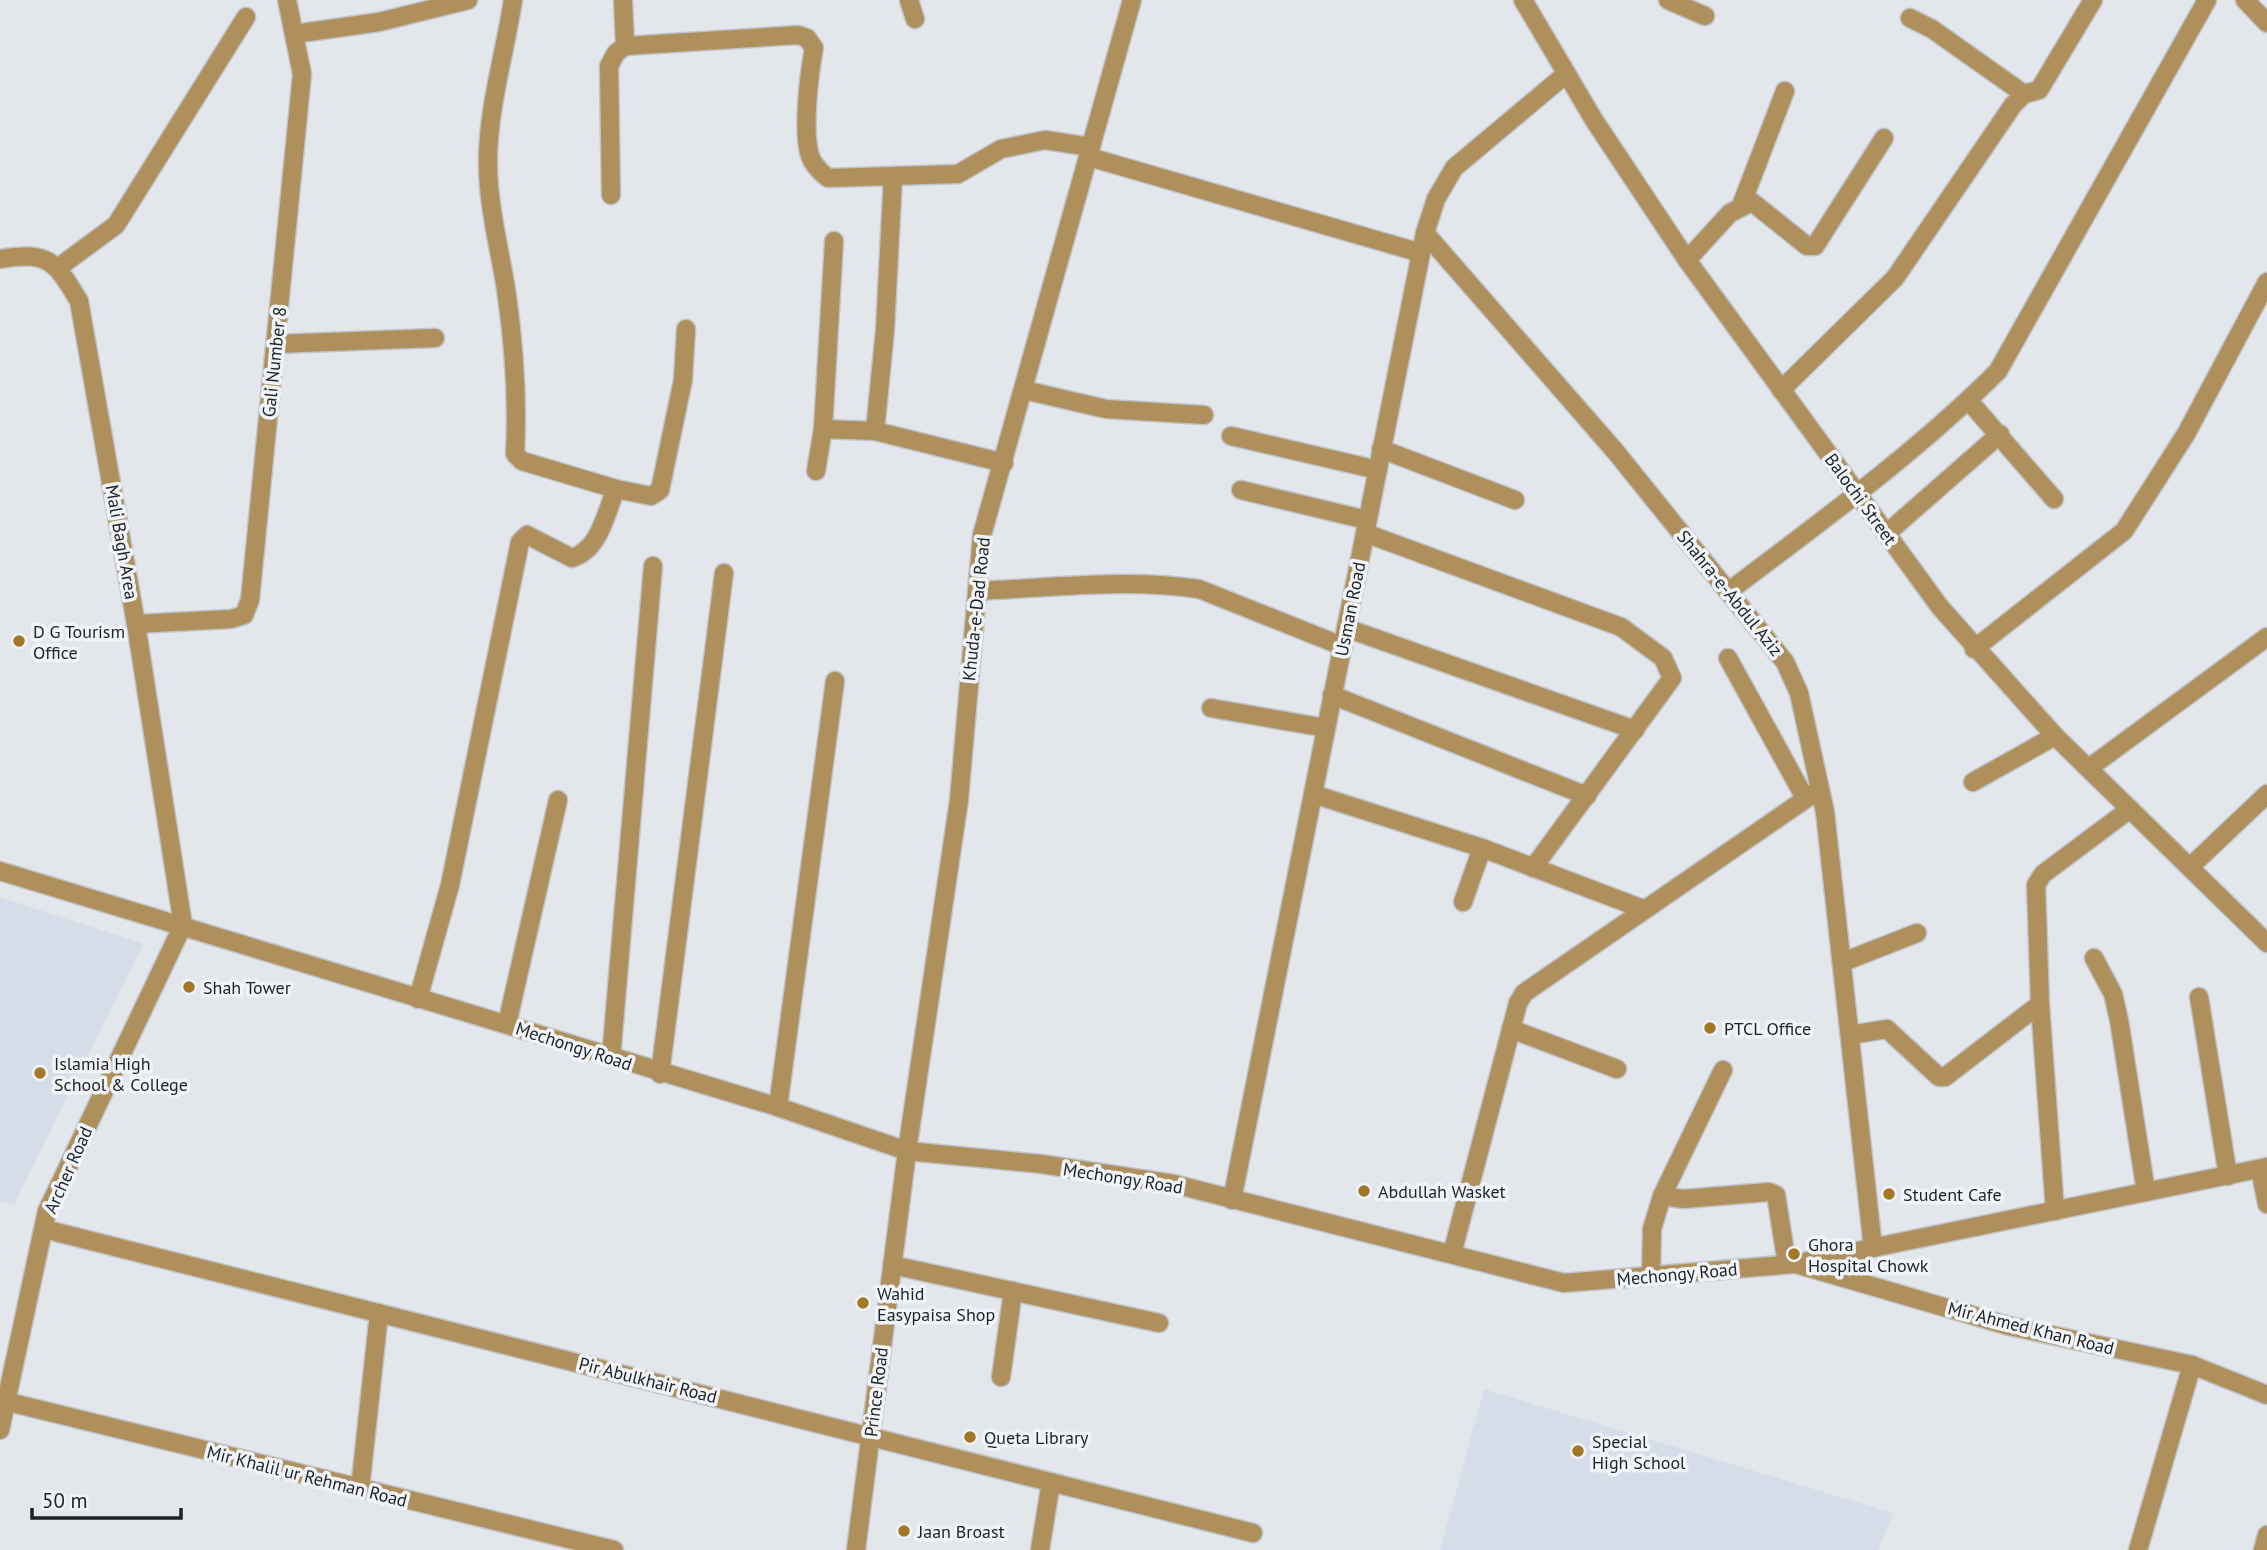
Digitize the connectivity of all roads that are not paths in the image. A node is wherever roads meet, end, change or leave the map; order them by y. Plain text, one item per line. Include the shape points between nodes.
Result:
1 (288, 0) edge
2 (468, 0) edge
3 (513, 0) edge
4 (623, 0) edge
5 (909, 0) edge
6 (1132, 0) edge
7 (1523, 0) edge
8 (1668, 0) edge
9 (2092, 0) edge
10 (2207, 0) edge
11 (2245, 0) edge
12 (1705, 16) dead end
13 (246, 17) dead end
14 (1910, 18) dead end
15 (915, 19) dead end
16 (2267, 23) edge
17 (295, 34) junction
18 (625, 46) junction
19 (1566, 74) junction
20 (1785, 92) dead end
21 (2025, 94) junction
22 (1884, 138) dead end
23 (1090, 152) junction
24 (893, 176) junction
25 (611, 195) dead end
26 (1741, 205) junction
27 (1425, 233) junction
28 (834, 241) dead end
29 (1421, 253) junction
30 (0, 260) edge
31 (1687, 260) junction
32 (59, 267) junction
33 (2267, 282) edge
34 (686, 329) dead end
35 (435, 338) dead end
36 (276, 344) junction
37 (1024, 390) junction
38 (1781, 390) junction
39 (1969, 401) junction
40 (1204, 415) dead end
41 (823, 429) junction
42 (875, 431) junction
43 (2000, 434) junction
44 (1231, 436) dead end
45 (1381, 449) junction
46 (1004, 463) junction
47 (1378, 470) junction
48 (816, 471) dead end
49 (616, 489) junction
50 (1241, 490) dead end
51 (1857, 494) junction
52 (2054, 499) dead end
53 (1515, 500) dead end
54 (1366, 526) junction
55 (1886, 534) junction
56 (653, 566) dead end
57 (724, 573) dead end
58 (977, 591) junction
59 (1728, 592) junction
60 (136, 624) junction
61 (1346, 628) junction
62 (2267, 637) edge
63 (1342, 646) junction
64 (1974, 649) junction
65 (1728, 658) dead end
66 (835, 681) dead end
67 (1332, 695) junction
68 (1211, 708) dead end
69 (1326, 728) junction
70 (1635, 730) junction
71 (2055, 736) junction
72 (2089, 768) junction
73 (1973, 782) dead end
74 (1812, 793) junction
75 (1312, 794) junction
76 (2267, 794) edge
77 (1587, 796) junction
78 (558, 800) dead end
79 (2130, 809) junction
80 (1482, 848) junction
81 (2190, 867) junction
82 (1533, 868) junction
83 (0, 871) edge
84 (1463, 902) dead end
85 (1643, 909) junction
86 (183, 925) junction
87 (1917, 933) dead end
88 (2267, 943) edge
89 (2094, 958) dead end
90 (1843, 962) junction
91 (2199, 997) dead end
92 (418, 999) junction
93 (2040, 1004) junction
94 (506, 1024) junction
95 (1511, 1030) junction
96 (1850, 1035) junction
97 (611, 1058) junction
98 (1617, 1069) dead end
99 (1723, 1070) dead end
100 (660, 1074) junction
101 (778, 1107) junction
102 (907, 1151) junction
103 (2264, 1168) edge
104 (2228, 1175) junction
105 (2146, 1192) junction
106 (1662, 1196) junction
107 (1232, 1200) junction
108 (2267, 1204) edge
109 (2055, 1211) junction
110 (44, 1229) junction
111 (1873, 1248) junction
112 (1452, 1254) junction
113 (1791, 1264) junction
114 (892, 1265) junction
115 (1651, 1276) junction
116 (1013, 1291) junction
117 (379, 1313) junction
118 (1159, 1323) dead end
119 (2192, 1365) junction
120 (1001, 1377) dead end
121 (2267, 1395) edge
122 (3, 1401) edge
123 (0, 1430) edge
124 (870, 1436) junction
125 (1051, 1482) junction
126 (360, 1489) junction
127 (1252, 1534) dead end
128 (2267, 1535) edge
129 (614, 1550) edge
130 (856, 1550) edge
131 (1040, 1550) edge
132 (2138, 1550) edge
133 (2263, 1550) edge

1 - 17 street, Gali Number 8
2 - 17 street via 379,22
3 - 49 street via 496,79 488,158 516,366 515,454 522,461
4 - 18 street
5 - 15 street
6 - 23 street, Khuda-e-Dad Road
7 - 19 street, Balochi Street
8 - 12 street
9 - 21 street via 2039,90
10 - 39 street via 1998,371
11 - 16 street
13 - 32 street via 116,225
14 - 21 street
17 - 36 street, Gali Number 8 via 302,74
18 - 24 street via 807,38 814,48 809,76 809,153 817,170 828,178
18 - 25 street via 609,66
19 - 27 street, Usman Road via 1454,168 1436,199
19 - 31 street, Balochi Street
20 - 26 street
21 - 38 street via 1895,278
22 - 26 street via 1815,246 1807,246 1752,202
23 - 24 street via 1045,140 1001,149 958,174
23 - 29 street
23 - 37 street, Khuda-e-Dad Road
24 - 42 street
26 - 31 street
27 - 29 street, Usman Road
27 - 59 street, Shahra-e-Abdul Aziz via 1615,451
28 - 41 street
29 - 45 street, Usman Road
30 - 32 street via 28,255
31 - 38 street, Balochi Street
32 - 60 street, Mali Bagh Area via 79,302
33 - 64 street via 2186,434 2124,531
34 - 49 street via 683,380 660,490 651,496
35 - 36 street
36 - 60 street, Gali Number 8 via 250,600 244,615
37 - 40 street via 1106,409
37 - 46 street, Khuda-e-Dad Road
38 - 51 street, Balochi Street
39 - 43 street
39 - 51 street
41 - 42 street
41 - 48 street
42 - 46 street
43 - 52 street
43 - 55 street
44 - 47 street
45 - 47 street, Usman Road
45 - 53 street
46 - 58 street, Khuda-e-Dad Road via 982,536
47 - 54 street, Usman Road
49 - 92 street via 585,554 572,558 527,535 520,542 450,885
50 - 54 street
51 - 55 street, Balochi Street
51 - 59 street
54 - 61 street, Usman Road
54 - 70 street via 1621,627 1662,658 1672,678
55 - 64 street, Balochi Street
56 - 97 street
57 - 100 street
58 - 63 street via 1146,584 1188,587
58 - 102 street, Khuda-e-Dad Road via 958,800
59 - 74 street, Shahra-e-Abdul Aziz via 1785,662 1799,693
60 - 86 street, Mali Bagh Area
61 - 63 street, Usman Road
61 - 70 street
62 - 72 street
63 - 67 street, Usman Road
64 - 71 street, Balochi Street
65 - 74 street
66 - 101 street
67 - 69 street, Usman Road
67 - 77 street
68 - 69 street
69 - 75 street, Usman Road
70 - 77 street
71 - 72 street, Balochi Street
71 - 73 street
72 - 79 street, Balochi Street
74 - 85 street
74 - 90 street, Shahra-e-Abdul Aziz
75 - 80 street
75 - 107 street, Usman Road
76 - 81 street
77 - 82 street
78 - 94 street
79 - 81 street, Balochi Street
79 - 93 street via 2043,874 2035,885
80 - 82 street
80 - 84 street
81 - 88 street, Balochi Street
82 - 85 street
83 - 86 street, Mechongy Road
85 - 95 street via 1524,993
86 - 92 street, Mechongy Road
86 - 110 street, Archer Road via 47,1211
87 - 90 street
89 - 105 street via 2113,994 2119,1020
90 - 96 street, Shahra-e-Abdul Aziz
91 - 104 street
92 - 94 street, Mechongy Road
93 - 96 street via 1945,1077 1939,1077 1887,1029
93 - 109 street
94 - 97 street, Mechongy Road
95 - 98 street
95 - 112 street
96 - 111 street, Shahra-e-Abdul Aziz
97 - 100 street, Mechongy Road
99 - 106 street
100 - 101 street, Mechongy Road
101 - 102 street, Mechongy Road
102 - 107 street, Mechongy Road via 1041,1164 1147,1180
102 - 114 street, Prince Road
103 - 104 street, Mechongy Road
103 - 108 street
104 - 105 street, Mechongy Road
105 - 109 street, Mechongy Road
106 - 113 street via 1776,1195
106 - 115 street via 1652,1229
107 - 112 street, Mechongy Road
109 - 111 street, Mechongy Road
110 - 117 street, Pir Abulkhair Road
110 - 122 street, Archer Road
111 - 113 street, Mechongy Road
112 - 115 street, Mechongy Road via 1564,1283
113 - 115 street, Mechongy Road
113 - 119 street, Mir Ahmed Khan Road via 2009,1326
114 - 116 street
114 - 124 street, Prince Road
116 - 118 street
116 - 120 street
117 - 124 street, Pir Abulkhair Road
117 - 126 street
119 - 121 street, Mir Ahmed Khan Road
119 - 132 street
122 - 123 street, Archer Road
122 - 126 street, Mir Khalil ur Rehman Road
124 - 125 street, Pir Abulkhair Road
124 - 130 street, Prince Road
125 - 127 street, Pir Abulkhair Road
125 - 131 street
126 - 129 street, Mir Khalil ur Rehman Road
128 - 133 street

